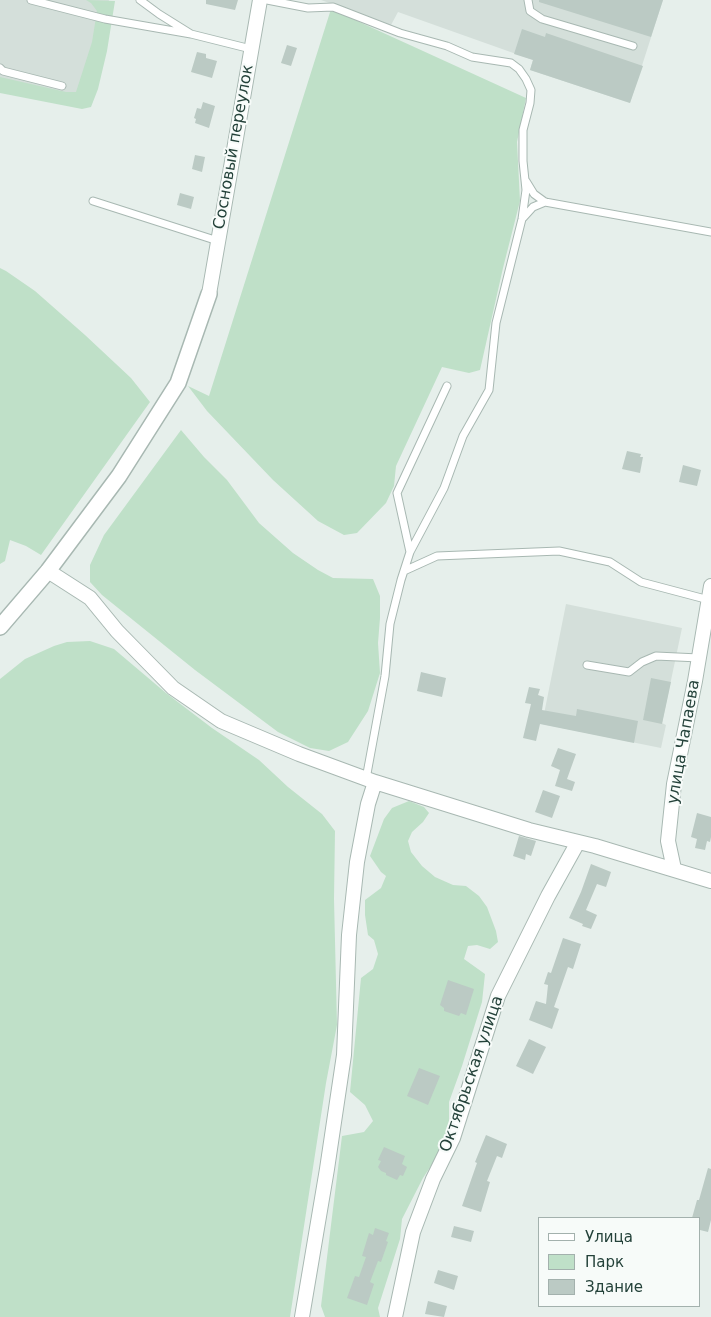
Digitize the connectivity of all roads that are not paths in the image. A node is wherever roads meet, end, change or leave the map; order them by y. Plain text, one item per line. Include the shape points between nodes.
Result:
1 (31, 0) edge
2 (140, 0) edge
3 (260, 0) edge
4 (267, 0) edge
5 (528, 0) edge
6 (191, 34) junction
7 (633, 46) dead end
8 (251, 49) junction
9 (0, 68) edge
10 (62, 86) dead end
11 (525, 179) junction
12 (93, 201) dead end
13 (545, 202) junction
14 (522, 218) junction
15 (711, 232) edge
16 (218, 241) junction
17 (209, 294) joint
18 (447, 386) dead end
19 (410, 552) junction
20 (48, 571) junction
21 (404, 571) junction
22 (711, 586) edge
23 (710, 600) edge
24 (0, 627) edge
25 (699, 658) junction
26 (587, 665) dead end
27 (370, 781) junction
28 (578, 842) junction
29 (674, 870) junction
30 (711, 880) edge
31 (302, 1317) edge
32 (394, 1317) edge

1 - 6 lane via 105,19
2 - 6 lane
3 - 8 street, Сосновый переулок
4 - 11 lane via 308,8 333,7 472,57 511,64 519,69 531,90 523,130
5 - 7 lane via 530,12 542,19
6 - 8 lane
8 - 16 street, Сосновый переулок
9 - 10 lane
11 - 13 lane via 534,194
11 - 14 lane
12 - 16 lane
13 - 14 lane via 533,207
13 - 15 lane
14 - 19 lane via 496,323 489,390 463,436 444,488
16 - 17 street, Сосновый переулок
17 - 20 street via 178,383 119,476
18 - 19 lane via 398,494
19 - 21 lane
20 - 24 street
20 - 27 street via 90,598 117,631 173,688 221,721
21 - 23 lane via 437,556 559,551 610,562 641,582
21 - 27 lane via 390,624
22 - 23 street, улица Чапаева
23 - 25 street, улица Чапаева
25 - 26 lane via 656,656 629,672
25 - 29 street, улица Чапаева via 674,784 668,841
27 - 28 street
27 - 31 street via 350,935 344,1055
28 - 29 street
28 - 32 street, Октябрьская улица via 498,996 453,1138 413,1232
29 - 30 street

